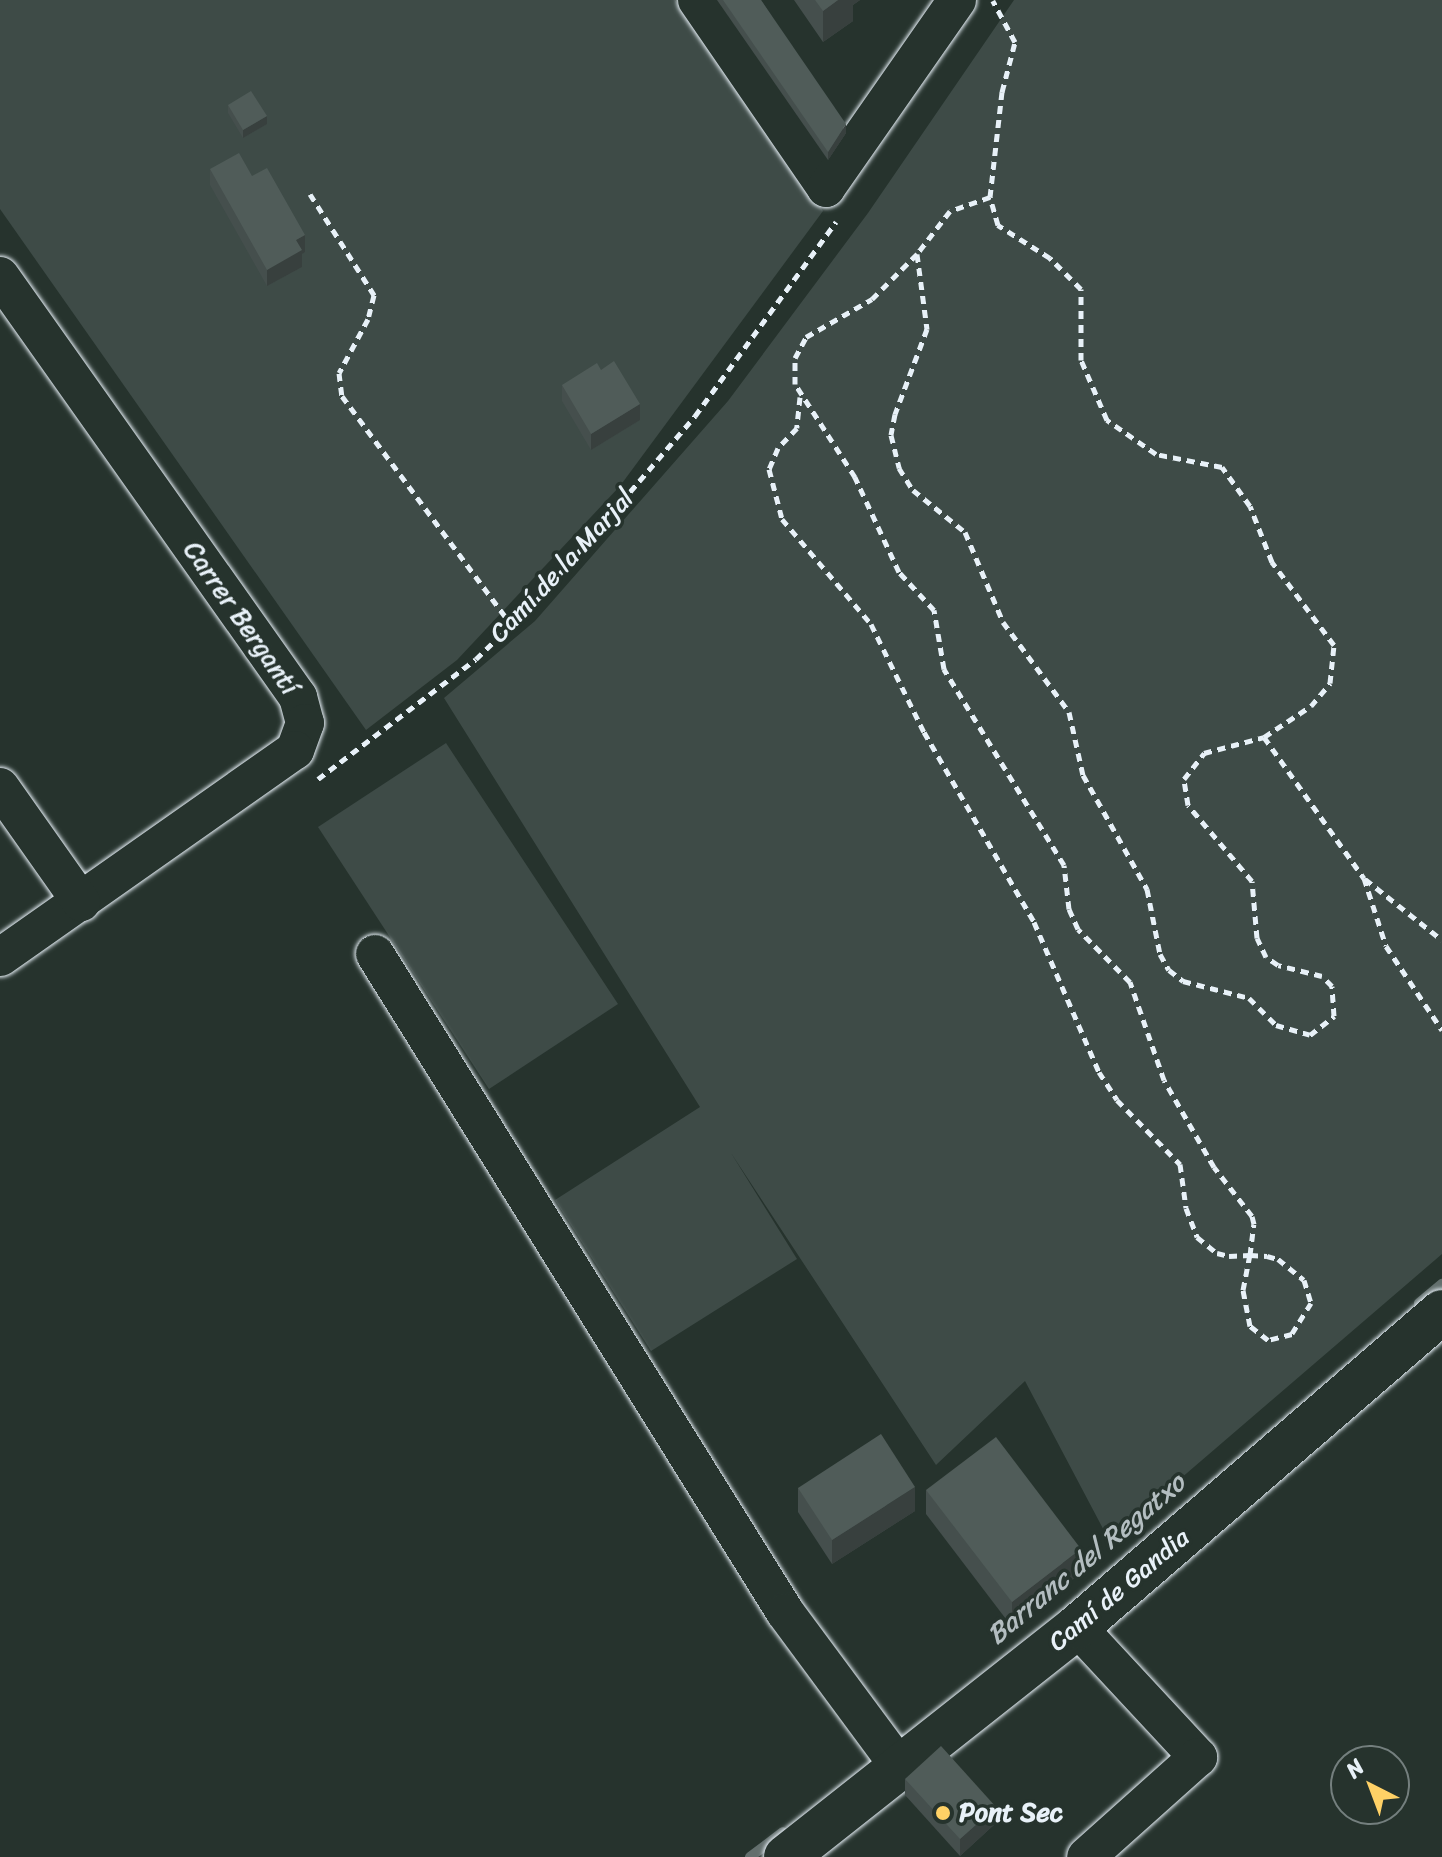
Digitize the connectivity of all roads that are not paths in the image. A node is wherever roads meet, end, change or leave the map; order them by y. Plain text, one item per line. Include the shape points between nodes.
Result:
1 (697, 0) edge
2 (970, 5) edge
3 (0, 276) edge
4 (0, 787) edge
5 (81, 902) junction
6 (375, 954) dead end
7 (0, 957) edge
8 (1442, 1312) edge
9 (1077, 1627) junction
10 (902, 1770) junction
11 (786, 1857) edge
12 (1086, 1857) edge

1 - 2 street via 836,198
3 - 5 street, Carrer Bergantí via 298,697 305,723 295,750
4 - 5 street
5 - 7 street, Carrer Bergantí
6 - 10 street via 785,1612
8 - 9 main road, Camí de Gandia
9 - 10 main road, Camí de Gandia
9 - 12 street via 1198,1757
10 - 11 main road, Camí de Gandia

